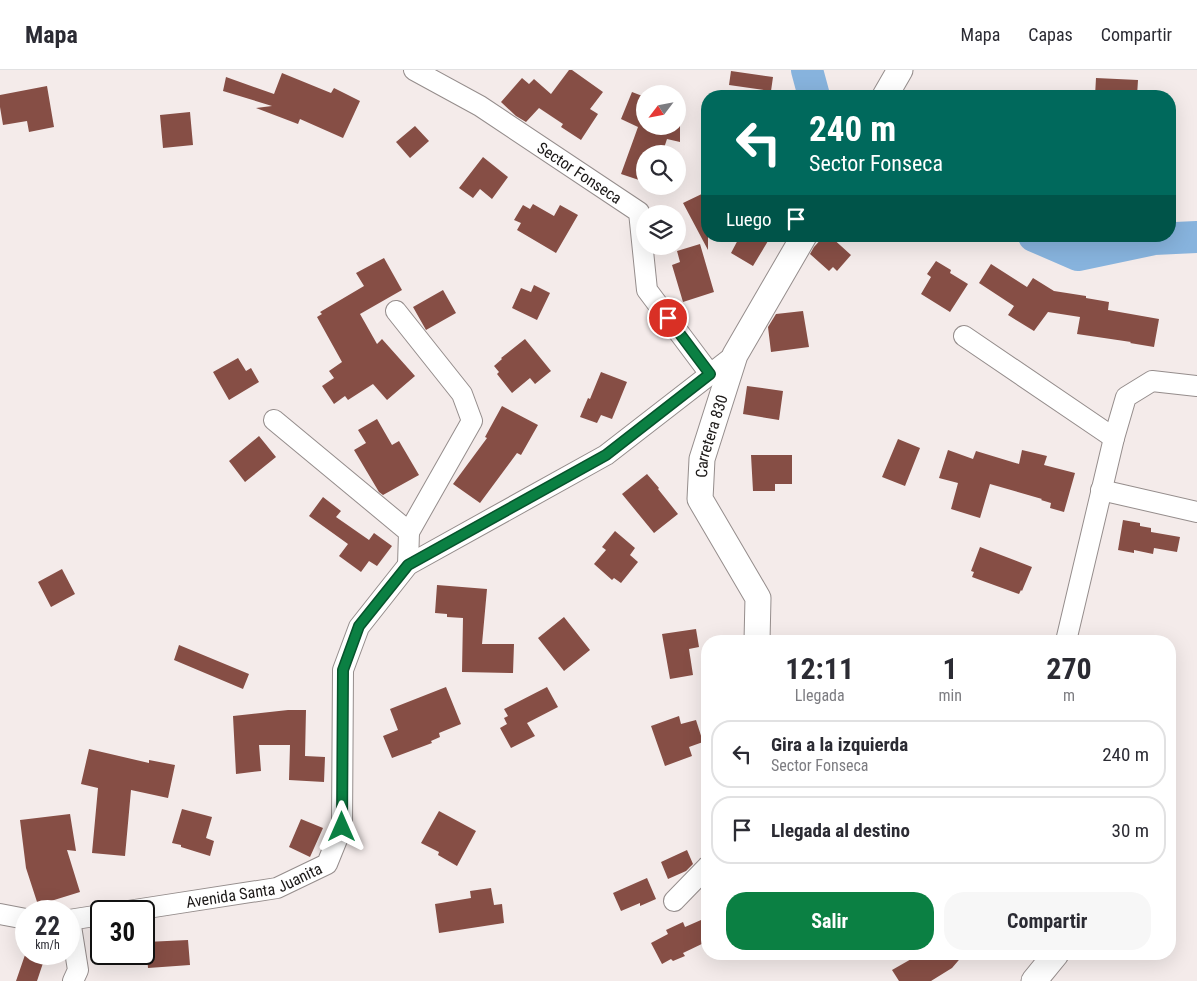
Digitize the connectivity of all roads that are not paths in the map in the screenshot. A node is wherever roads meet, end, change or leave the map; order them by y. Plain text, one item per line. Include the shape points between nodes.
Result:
1 (414, 70) edge
2 (900, 70) edge
3 (888, 90) edge
4 (801, 242) edge
5 (396, 311) dead end
6 (964, 336) dead end
7 (735, 355) junction
8 (710, 374) junction
9 (1197, 386) edge
10 (274, 420) dead end
11 (1114, 438) junction
12 (1101, 490) junction
13 (1197, 512) edge
14 (409, 532) junction
15 (408, 565) junction
16 (757, 635) edge
17 (1067, 635) edge
18 (701, 873) edge
19 (674, 901) dead end
20 (155, 907) edge
21 (0, 914) edge
22 (15, 917) edge
23 (1051, 960) edge
24 (77, 965) edge
25 (73, 981) edge
26 (1034, 981) edge

1 - 8 street, Sector Fonseca via 480,106 639,212 647,290
2 - 3 street
4 - 7 street, Carretera 830
5 - 14 street via 462,394 472,421
6 - 11 street
7 - 8 street, Avenida Santa Juanita
7 - 16 street, Carretera 830 via 702,459 700,499 758,598
8 - 15 street, Avenida Santa Juanita via 606,455
9 - 11 street via 1152,381 1132,393 1126,397
10 - 14 street
11 - 12 street
12 - 13 street
12 - 17 street
14 - 15 street
15 - 20 street, Avenida Santa Juanita via 359,626 343,670 342,827 326,864 278,888
18 - 19 street
21 - 22 street
23 - 26 street
24 - 25 street

